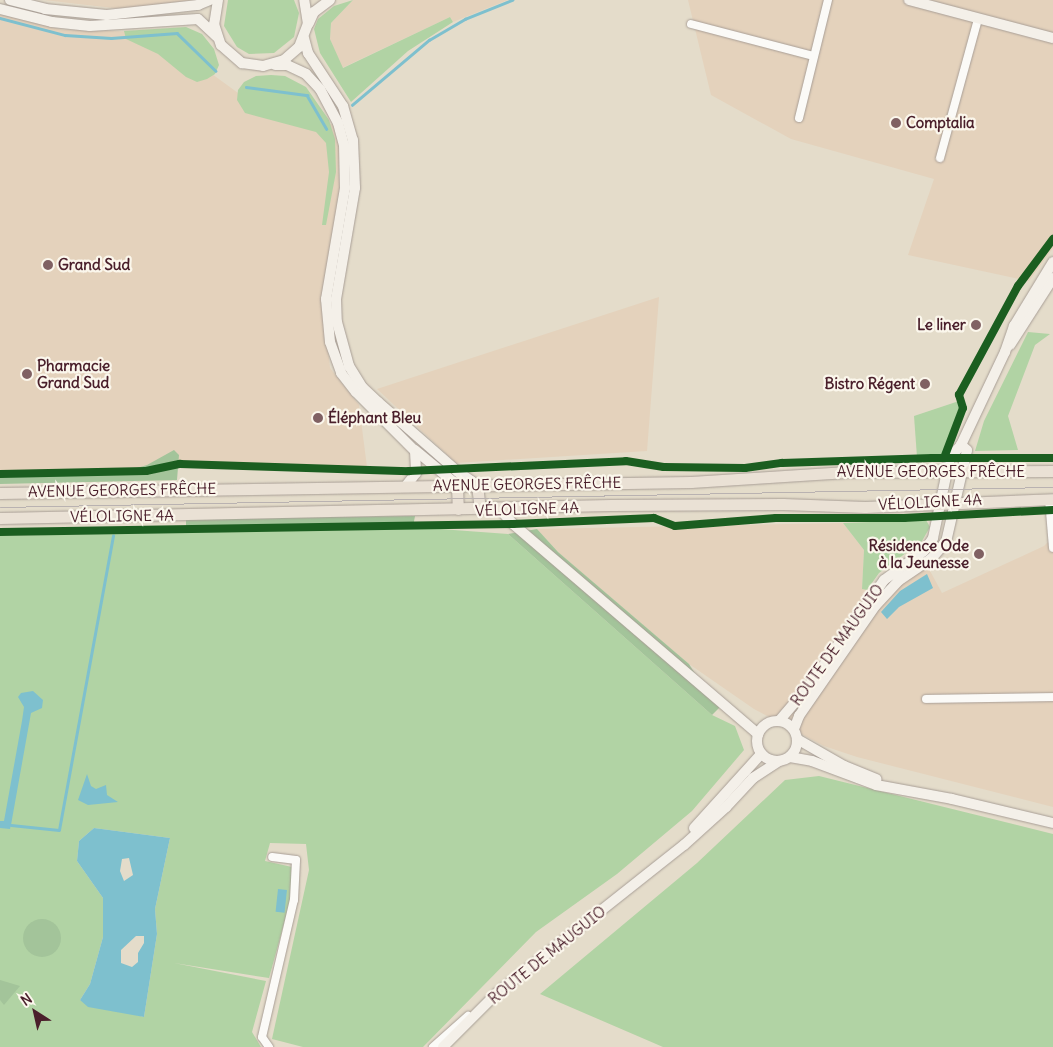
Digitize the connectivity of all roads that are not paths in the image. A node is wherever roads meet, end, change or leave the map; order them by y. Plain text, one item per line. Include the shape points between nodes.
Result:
1 (10, 0) edge
2 (210, 0) edge
3 (218, 0) edge
4 (304, 0) edge
5 (330, 0) edge
6 (828, 0) edge
7 (909, 0) edge
8 (0, 9) edge
9 (978, 19) junction
10 (308, 24) junction
11 (691, 24) dead end
12 (217, 37) junction
13 (304, 38) junction
14 (1053, 38) edge
15 (814, 56) junction
16 (275, 64) junction
17 (799, 118) dead end
18 (940, 158) dead end
19 (1053, 262) edge
20 (1053, 278) edge
21 (1005, 352) junction
22 (409, 445) junction
23 (961, 446) junction
24 (948, 470) junction
25 (964, 470) junction
26 (1053, 471) edge
27 (477, 484) junction
28 (457, 485) junction
29 (406, 486) junction
30 (0, 493) edge
31 (1051, 499) edge
32 (957, 503) junction
33 (941, 504) junction
34 (499, 508) junction
35 (458, 509) junction
36 (480, 509) junction
37 (0, 518) edge
38 (1053, 548) edge
39 (1053, 696) edge
40 (926, 700) dead end
41 (779, 721) junction
42 (758, 734) junction
43 (796, 734) junction
44 (762, 754) junction
45 (790, 757) junction
46 (779, 761) junction
47 (904, 788) junction
48 (1053, 823) edge
49 (272, 857) dead end
50 (655, 868) junction
51 (497, 993) junction
52 (269, 1047) edge
53 (433, 1047) edge
54 (443, 1047) edge

1 - 2 street via 45,9 107,15 198,5
3 - 12 street via 214,24
4 - 10 street
5 - 10 street via 314,12
6 - 15 street
7 - 9 street
8 - 12 street via 52,22 90,26 198,20
9 - 14 street
9 - 18 street
10 - 13 street
11 - 15 street
12 - 16 street via 227,52 242,62 263,66
13 - 16 street via 292,55
13 - 27 street via 308,53 341,101 353,140 355,188 336,299 337,322 349,366 363,388 378,402 436,454
15 - 17 street
16 - 22 street via 298,69 314,82 329,103 344,145 345,188 326,299 335,358 356,392
19 - 21 street via 1014,326
20 - 21 street
21 - 23 street, ROUTE DE MAUGUIO
22 - 28 street
22 - 29 street via 417,458 416,473
23 - 24 street, ROUTE DE MAUGUIO via 950,457
23 - 25 street, ROUTE DE MAUGUIO via 967,450
24 - 25 main road, AVENUE GEORGES FRÊCHE
24 - 27 main road, AVENUE GEORGES FRÊCHE via 789,473 691,482
24 - 33 street, ROUTE DE MAUGUIO
25 - 26 main road, AVENUE GEORGES FRÊCHE
25 - 32 street, ROUTE DE MAUGUIO
27 - 28 main road, AVENUE GEORGES FRÊCHE
27 - 36 main road
28 - 29 main road, AVENUE GEORGES FRÊCHE
28 - 35 main road
29 - 30 main road, AVENUE GEORGES FRÊCHE
31 - 32 main road, AVENUE GEORGES FRÊCHE
31 - 38 street
32 - 33 main road, AVENUE GEORGES FRÊCHE
32 - 43 street, ROUTE DE MAUGUIO via 951,532 941,550 902,578 883,597 798,716
33 - 34 main road, AVENUE GEORGES FRÊCHE via 842,508 774,504
33 - 41 street, ROUTE DE MAUGUIO via 933,538 924,551 884,580 809,686
34 - 36 main road, AVENUE GEORGES FRÊCHE
34 - 42 street via 520,530
35 - 36 main road, AVENUE GEORGES FRÊCHE
35 - 37 main road, AVENUE GEORGES FRÊCHE
39 - 40 street
41 - 42 street via 766,724
41 - 43 street
42 - 44 street via 757,745
43 - 45 street
43 - 47 street via 844,766
44 - 46 street
44 - 50 street, ROUTE DE MAUGUIO
45 - 46 street
45 - 47 street via 812,761 876,785
46 - 50 street, ROUTE DE MAUGUIO via 753,778 726,807
47 - 48 street
49 - 52 street via 296,860 292,909 262,1037
50 - 51 street, ROUTE DE MAUGUIO
51 - 53 street
51 - 54 street, ROUTE DE MAUGUIO

